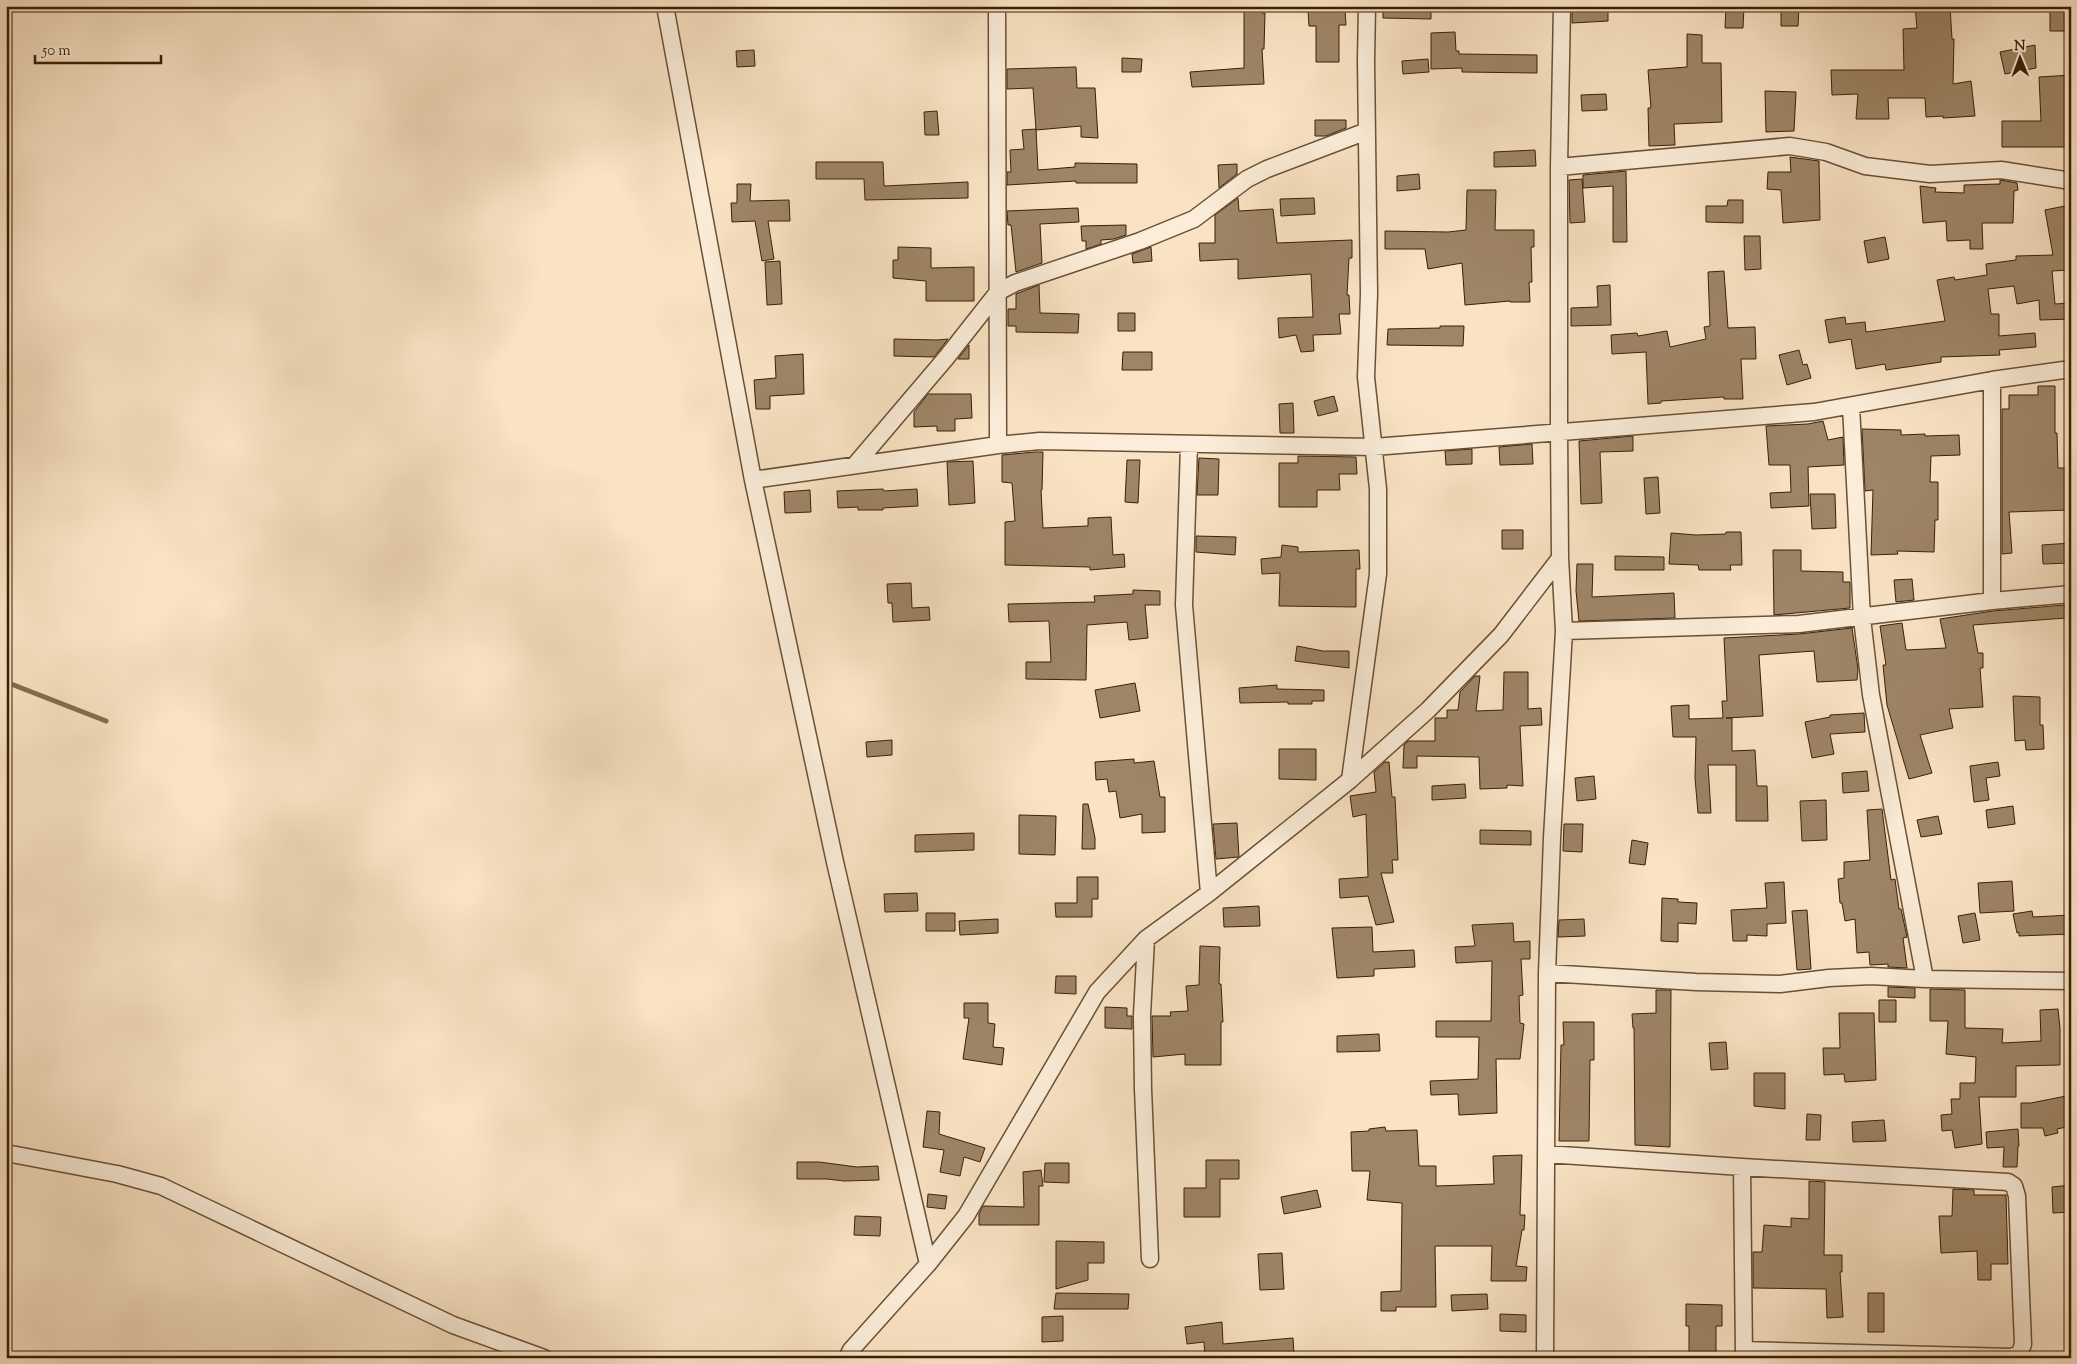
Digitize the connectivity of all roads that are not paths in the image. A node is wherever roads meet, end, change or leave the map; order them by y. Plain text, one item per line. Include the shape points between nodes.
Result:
1 (665, 6) edge
2 (997, 6) edge
3 (1367, 6) edge
4 (1562, 6) edge
5 (1367, 131) junction
6 (1559, 167) junction
7 (2071, 182) edge
8 (998, 292) junction
9 (2071, 369) edge
10 (1992, 380) junction
11 (1851, 406) junction
12 (1559, 431) junction
13 (998, 445) junction
14 (1190, 445) junction
15 (1374, 446) junction
16 (855, 465) junction
17 (754, 480) junction
18 (1560, 558) junction
19 (2071, 594) edge
20 (1992, 601) junction
21 (1862, 618) junction
22 (1564, 631) junction
23 (1350, 780) junction
24 (1209, 894) junction
25 (1146, 939) junction
26 (1547, 973) junction
27 (1925, 979) junction
28 (2071, 982) edge
29 (6, 1153) edge
30 (1546, 1154) junction
31 (1742, 1168) junction
32 (1150, 1259) dead end
33 (928, 1264) junction
34 (1744, 1354) edge
35 (544, 1358) edge
36 (847, 1358) edge
37 (1545, 1358) edge

1 - 17 street
2 - 8 street
3 - 5 street
4 - 6 street
5 - 8 street via 1247,179 1194,218
5 - 15 street via 1369,294 1366,377
6 - 7 street via 1790,146 1826,152 1865,166 1930,174 2001,170
6 - 12 street
8 - 13 street
8 - 16 street
9 - 10 street
10 - 11 street
10 - 20 street
11 - 12 street via 1814,412
11 - 21 street
12 - 15 street
12 - 18 street
13 - 14 street via 1040,441
13 - 16 street
14 - 15 street
14 - 24 street via 1184,605
15 - 23 street via 1378,488 1378,574
16 - 17 street
17 - 33 street via 834,862
18 - 22 street
18 - 23 street via 1501,635 1428,710
19 - 20 street
20 - 21 street
21 - 22 street via 1799,624
21 - 27 street via 1871,695
22 - 26 street
23 - 24 street
24 - 25 street
25 - 32 street via 1142,1015
25 - 33 street via 1097,992 966,1216
26 - 27 street via 1780,984 1871,976
26 - 30 street
27 - 28 street
29 - 35 street via 117,1174 161,1186 453,1325
30 - 31 street
30 - 37 street
31 - 34 street
31 - 34 street via 2008,1182 2014,1186 2017,1196 2024,1344 2020,1353 2012,1357
33 - 36 street

